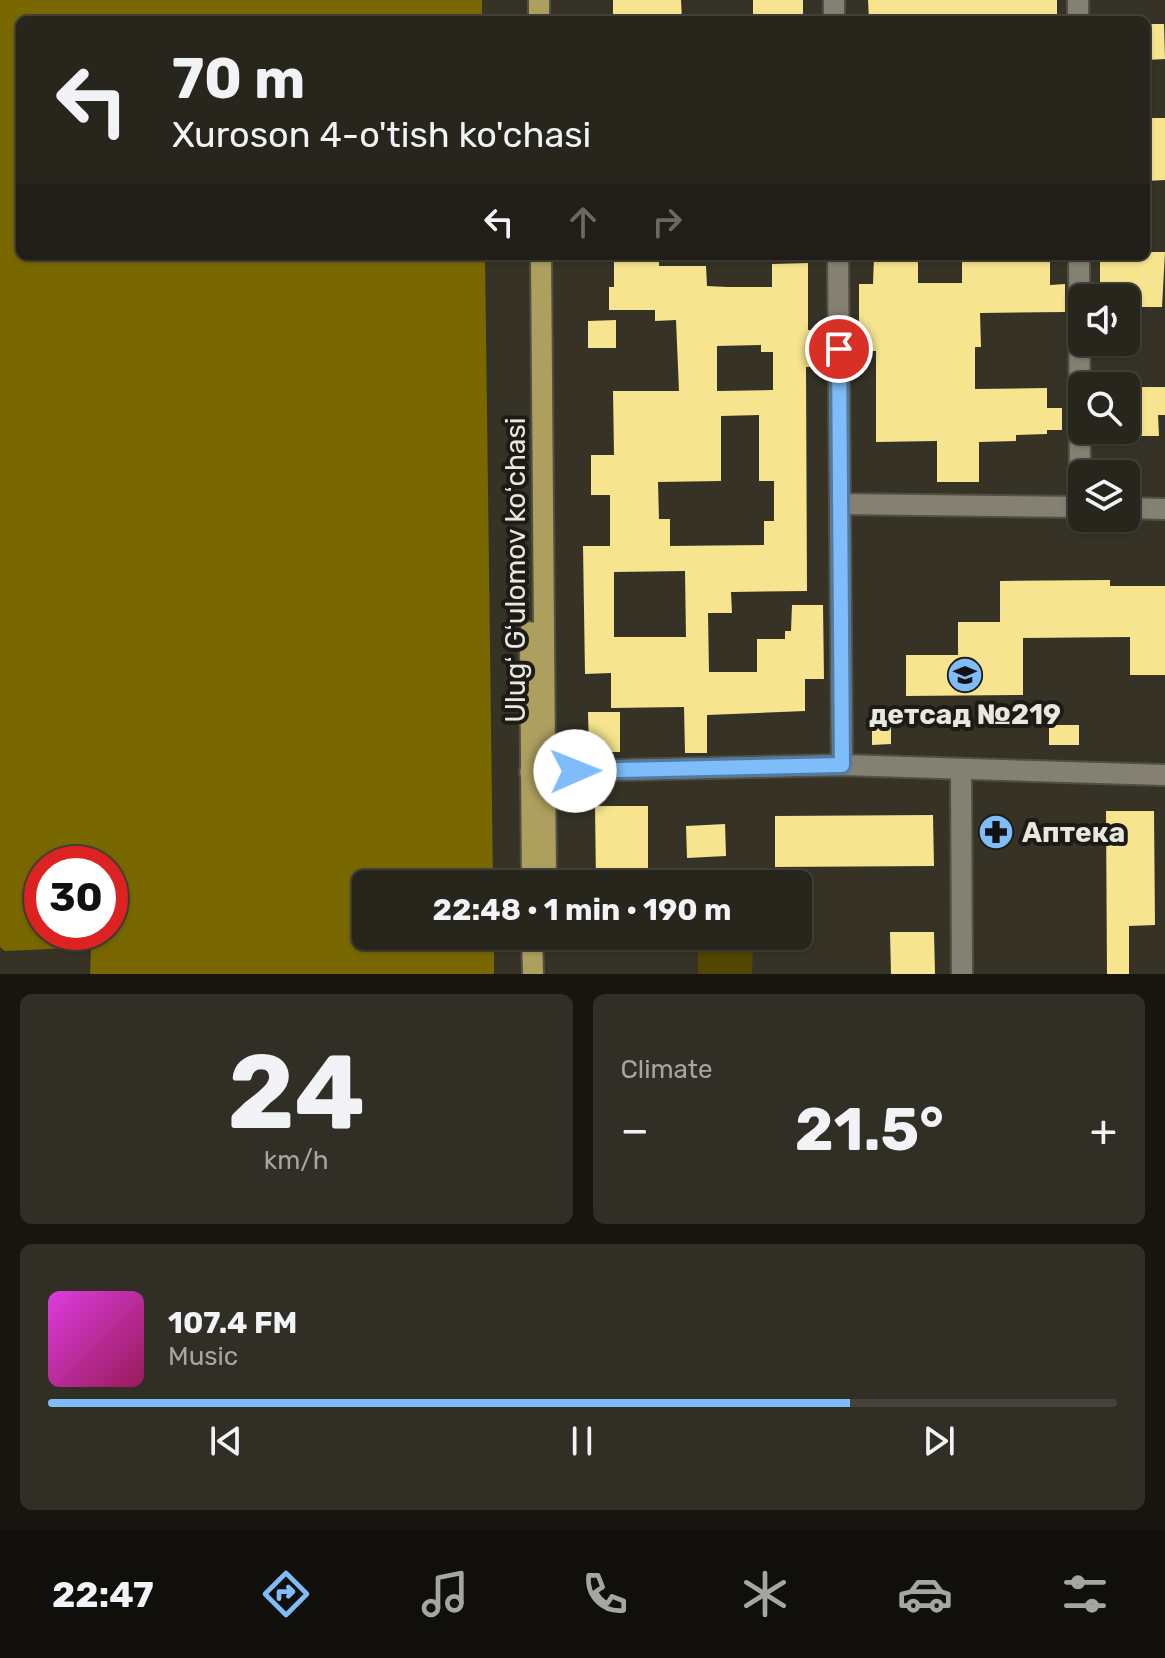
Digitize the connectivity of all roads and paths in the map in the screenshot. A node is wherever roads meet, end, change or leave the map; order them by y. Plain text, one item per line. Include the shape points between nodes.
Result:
1 (528, 260) edge
2 (541, 260) edge
3 (838, 260) edge
4 (1079, 260) edge
5 (1081, 460) edge
6 (841, 504) junction
7 (1068, 507) edge
8 (1140, 508) edge
9 (1165, 509) edge
10 (842, 765) junction
11 (961, 771) junction
12 (538, 772) junction
13 (1165, 775) edge
14 (533, 870) edge
15 (545, 870) edge
16 (532, 950) edge
17 (546, 950) edge
18 (533, 974) edge
19 (546, 974) edge
20 (962, 974) edge

1 - 12 main road, Ulugʻ Gʻulomov koʻchasi
2 - 12 main road, Ulugʻ Gʻulomov koʻchasi
3 - 6 street
4 - 5 street
6 - 7 street
6 - 10 street
8 - 9 street
10 - 11 street
10 - 12 street
11 - 13 street
11 - 20 street
12 - 14 main road, Ulugʻ Gʻulomov koʻchasi
12 - 15 main road, Ulugʻ Gʻulomov koʻchasi
16 - 18 main road
17 - 19 main road

